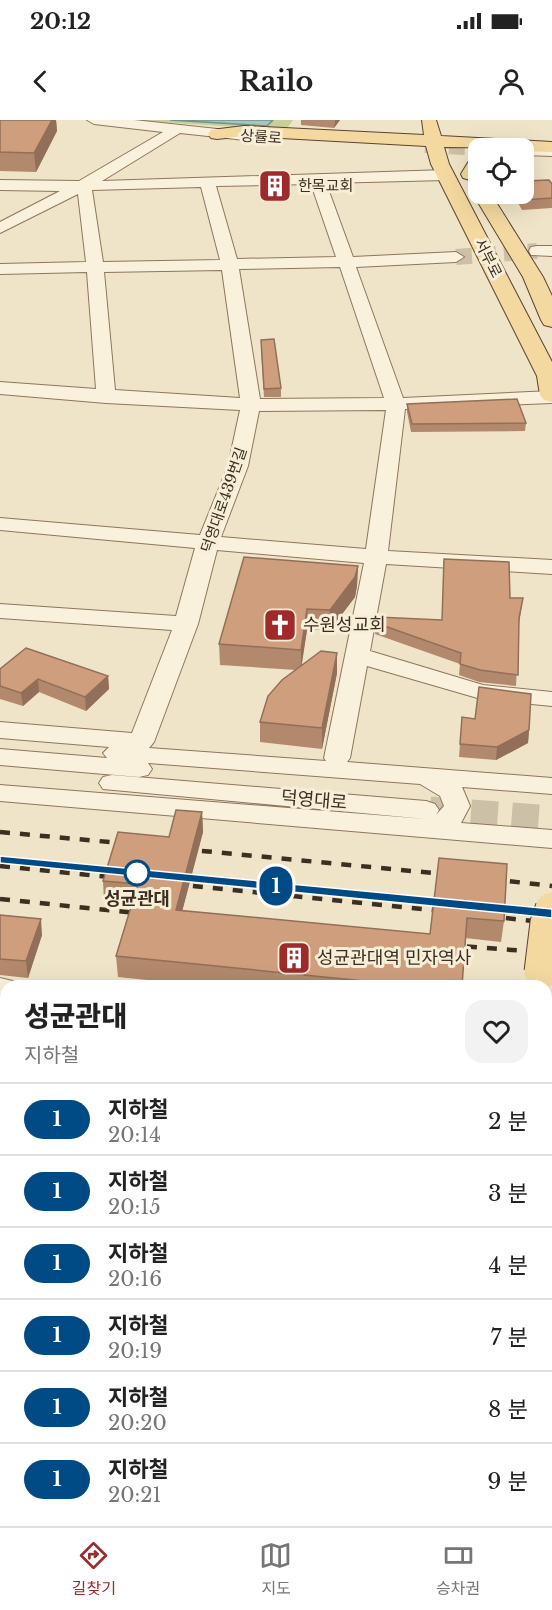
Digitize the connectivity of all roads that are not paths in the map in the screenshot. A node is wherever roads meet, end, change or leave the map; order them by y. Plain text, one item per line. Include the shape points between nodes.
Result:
1 (94, 120) edge
2 (427, 120) edge
3 (176, 130) junction
4 (217, 134) junction
5 (370, 137) junction
6 (455, 139) junction
7 (393, 144) dead end
8 (435, 146) junction
9 (552, 147) edge
10 (534, 151) edge
11 (552, 152) edge
12 (534, 156) edge
13 (552, 157) edge
14 (468, 161) edge
15 (446, 175) junction
16 (317, 178) junction
17 (207, 182) junction
18 (0, 185) edge
19 (84, 185) junction
20 (488, 204) edge
21 (0, 228) edge
22 (456, 257) tunnel mouth
23 (345, 262) junction
24 (230, 265) junction
25 (95, 267) junction
26 (0, 269) edge
27 (552, 320) edge
28 (0, 388) edge
29 (552, 396) edge
30 (106, 397) junction
31 (396, 404) junction
32 (252, 405) junction
33 (0, 524) edge
34 (208, 541) junction
35 (376, 557) junction
36 (552, 567) edge
37 (0, 611) edge
38 (186, 624) junction
39 (356, 655) junction
40 (552, 699) edge
41 (0, 730) edge
42 (0, 744) edge
43 (0, 757) edge
44 (337, 758) dead end
45 (0, 774) edge
46 (204, 782) junction
47 (552, 786) edge
48 (0, 793) edge
49 (426, 802) junction
50 (552, 839) edge
51 (552, 909) edge
52 (540, 979) edge

1 - 3 street, 상률로
2 - 5 main road via 392,136
2 - 8 main road, 서부로
3 - 4 street, 상률로
3 - 19 street
4 - 5 main road via 244,131
4 - 7 street, 상률로
4 - 8 main road via 243,140
5 - 8 main road
6 - 8 main road
6 - 9 main road
6 - 14 main road
8 - 15 main road, 서부로
10 - 11 street
12 - 13 main road
15 - 16 street
15 - 29 main road, 서부로 via 548,376
16 - 17 street
16 - 23 street
17 - 19 street
17 - 24 street, 덕영대로439번길
18 - 19 street
19 - 21 street
19 - 25 street
20 - 27 main road, 서부로 via 533,278
22 - 23 street
23 - 24 street
23 - 31 street
24 - 25 street
24 - 32 street, 덕영대로439번길
25 - 26 street
25 - 30 street
28 - 30 street
29 - 31 street
30 - 32 street
31 - 32 street
31 - 35 street
32 - 34 street, 덕영대로439번길 via 238,466
33 - 34 street
34 - 35 street
34 - 38 street, 덕영대로439번길
35 - 36 street
35 - 39 street
37 - 38 street
38 - 41 street, 덕영대로439번길 via 141,742
39 - 40 street via 481,692
39 - 44 street
42 - 49 street
43 - 46 street
45 - 46 street
46 - 49 street, 덕영대로
47 - 49 street
48 - 49 street
49 - 50 street
51 - 52 main road, bridge via 546,922

